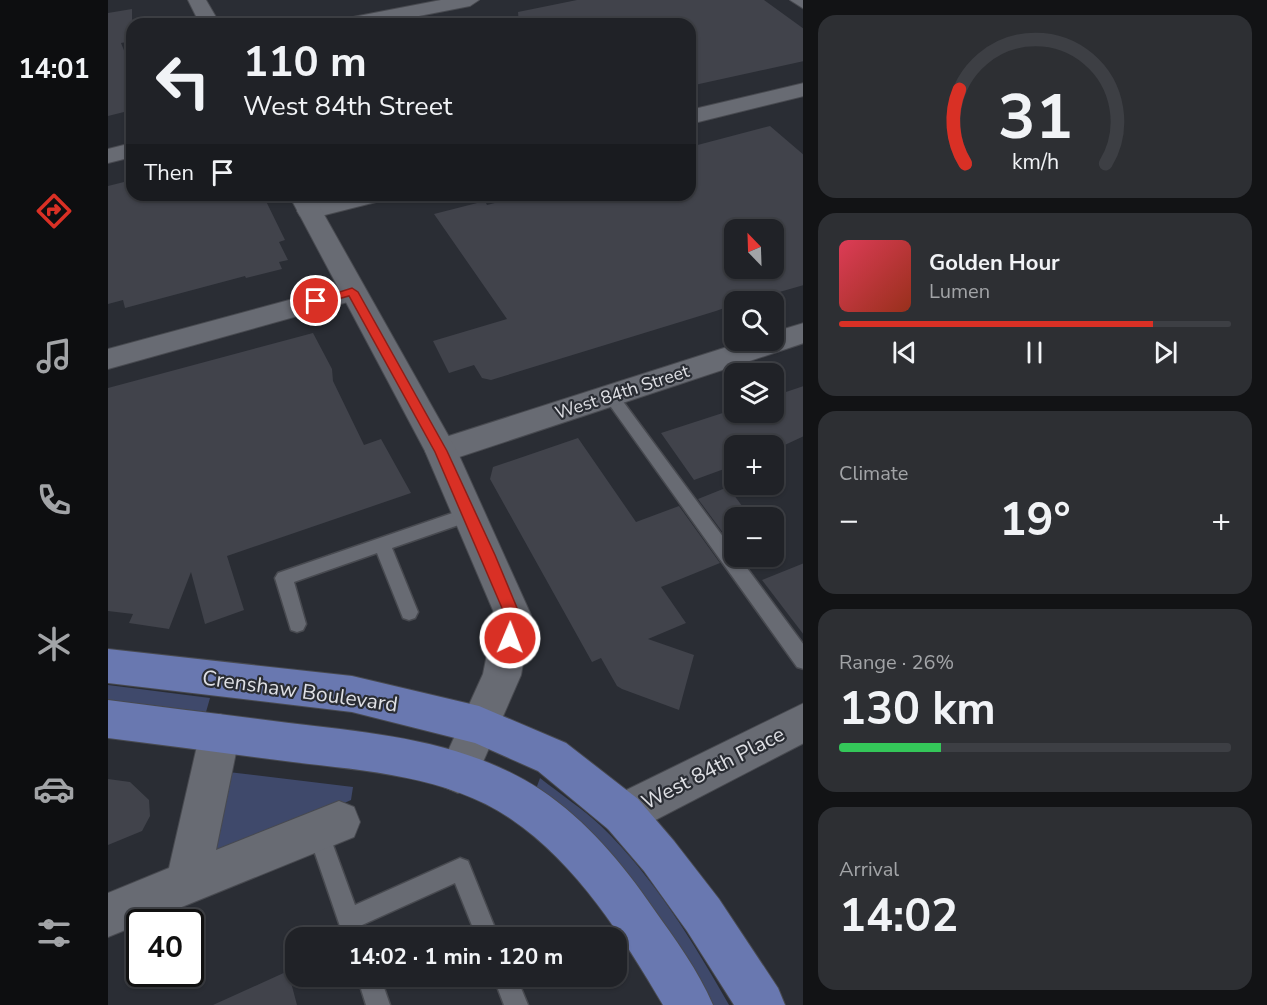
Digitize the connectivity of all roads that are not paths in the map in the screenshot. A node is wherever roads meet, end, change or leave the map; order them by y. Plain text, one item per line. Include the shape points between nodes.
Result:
1 (197, 0) edge
2 (470, 0) edge
3 (207, 18) edge
4 (378, 18) edge
5 (803, 89) edge
6 (696, 116) edge
7 (126, 152) edge
8 (108, 156) edge
9 (322, 201) edge
10 (305, 203) edge
11 (352, 292) junction
12 (803, 333) edge
13 (108, 359) edge
14 (611, 396) junction
15 (441, 451) junction
16 (470, 514) junction
17 (381, 544) junction
18 (409, 612) dead end
19 (297, 624) dead end
20 (803, 660) edge
21 (108, 666) edge
22 (108, 719) edge
23 (479, 724) junction
24 (803, 724) edge
25 (220, 733) junction
26 (458, 773) junction
27 (623, 814) junction
28 (328, 826) joint
29 (188, 881) junction
30 (108, 915) edge
31 (351, 927) edge
32 (355, 927) edge
33 (484, 927) edge
34 (372, 987) edge
35 (509, 987) edge
36 (378, 1005) edge
37 (516, 1005) edge
38 (689, 1005) edge
39 (761, 1005) edge

1 - 3 street
2 - 4 street
5 - 6 street
7 - 8 street
9 - 10 street
10 - 11 street
11 - 13 street
11 - 15 street
12 - 14 street, West 84th Street
14 - 15 street, West 84th Street
14 - 20 lane
15 - 16 street
16 - 17 lane
16 - 23 street via 513,615 502,675
17 - 18 lane
17 - 19 lane via 284,578
21 - 23 main road, Crenshaw Boulevard via 352,694
22 - 25 main road
23 - 26 street
23 - 27 main road, Crenshaw Boulevard via 552,757
24 - 27 street, West 84th Place
25 - 26 main road via 362,751
25 - 29 street
26 - 38 main road via 496,787 572,843 657,951
27 - 39 main road, Crenshaw Boulevard via 703,915
28 - 29 street
28 - 31 lane
29 - 30 street
32 - 33 lane via 460,869
34 - 36 lane
35 - 37 lane

